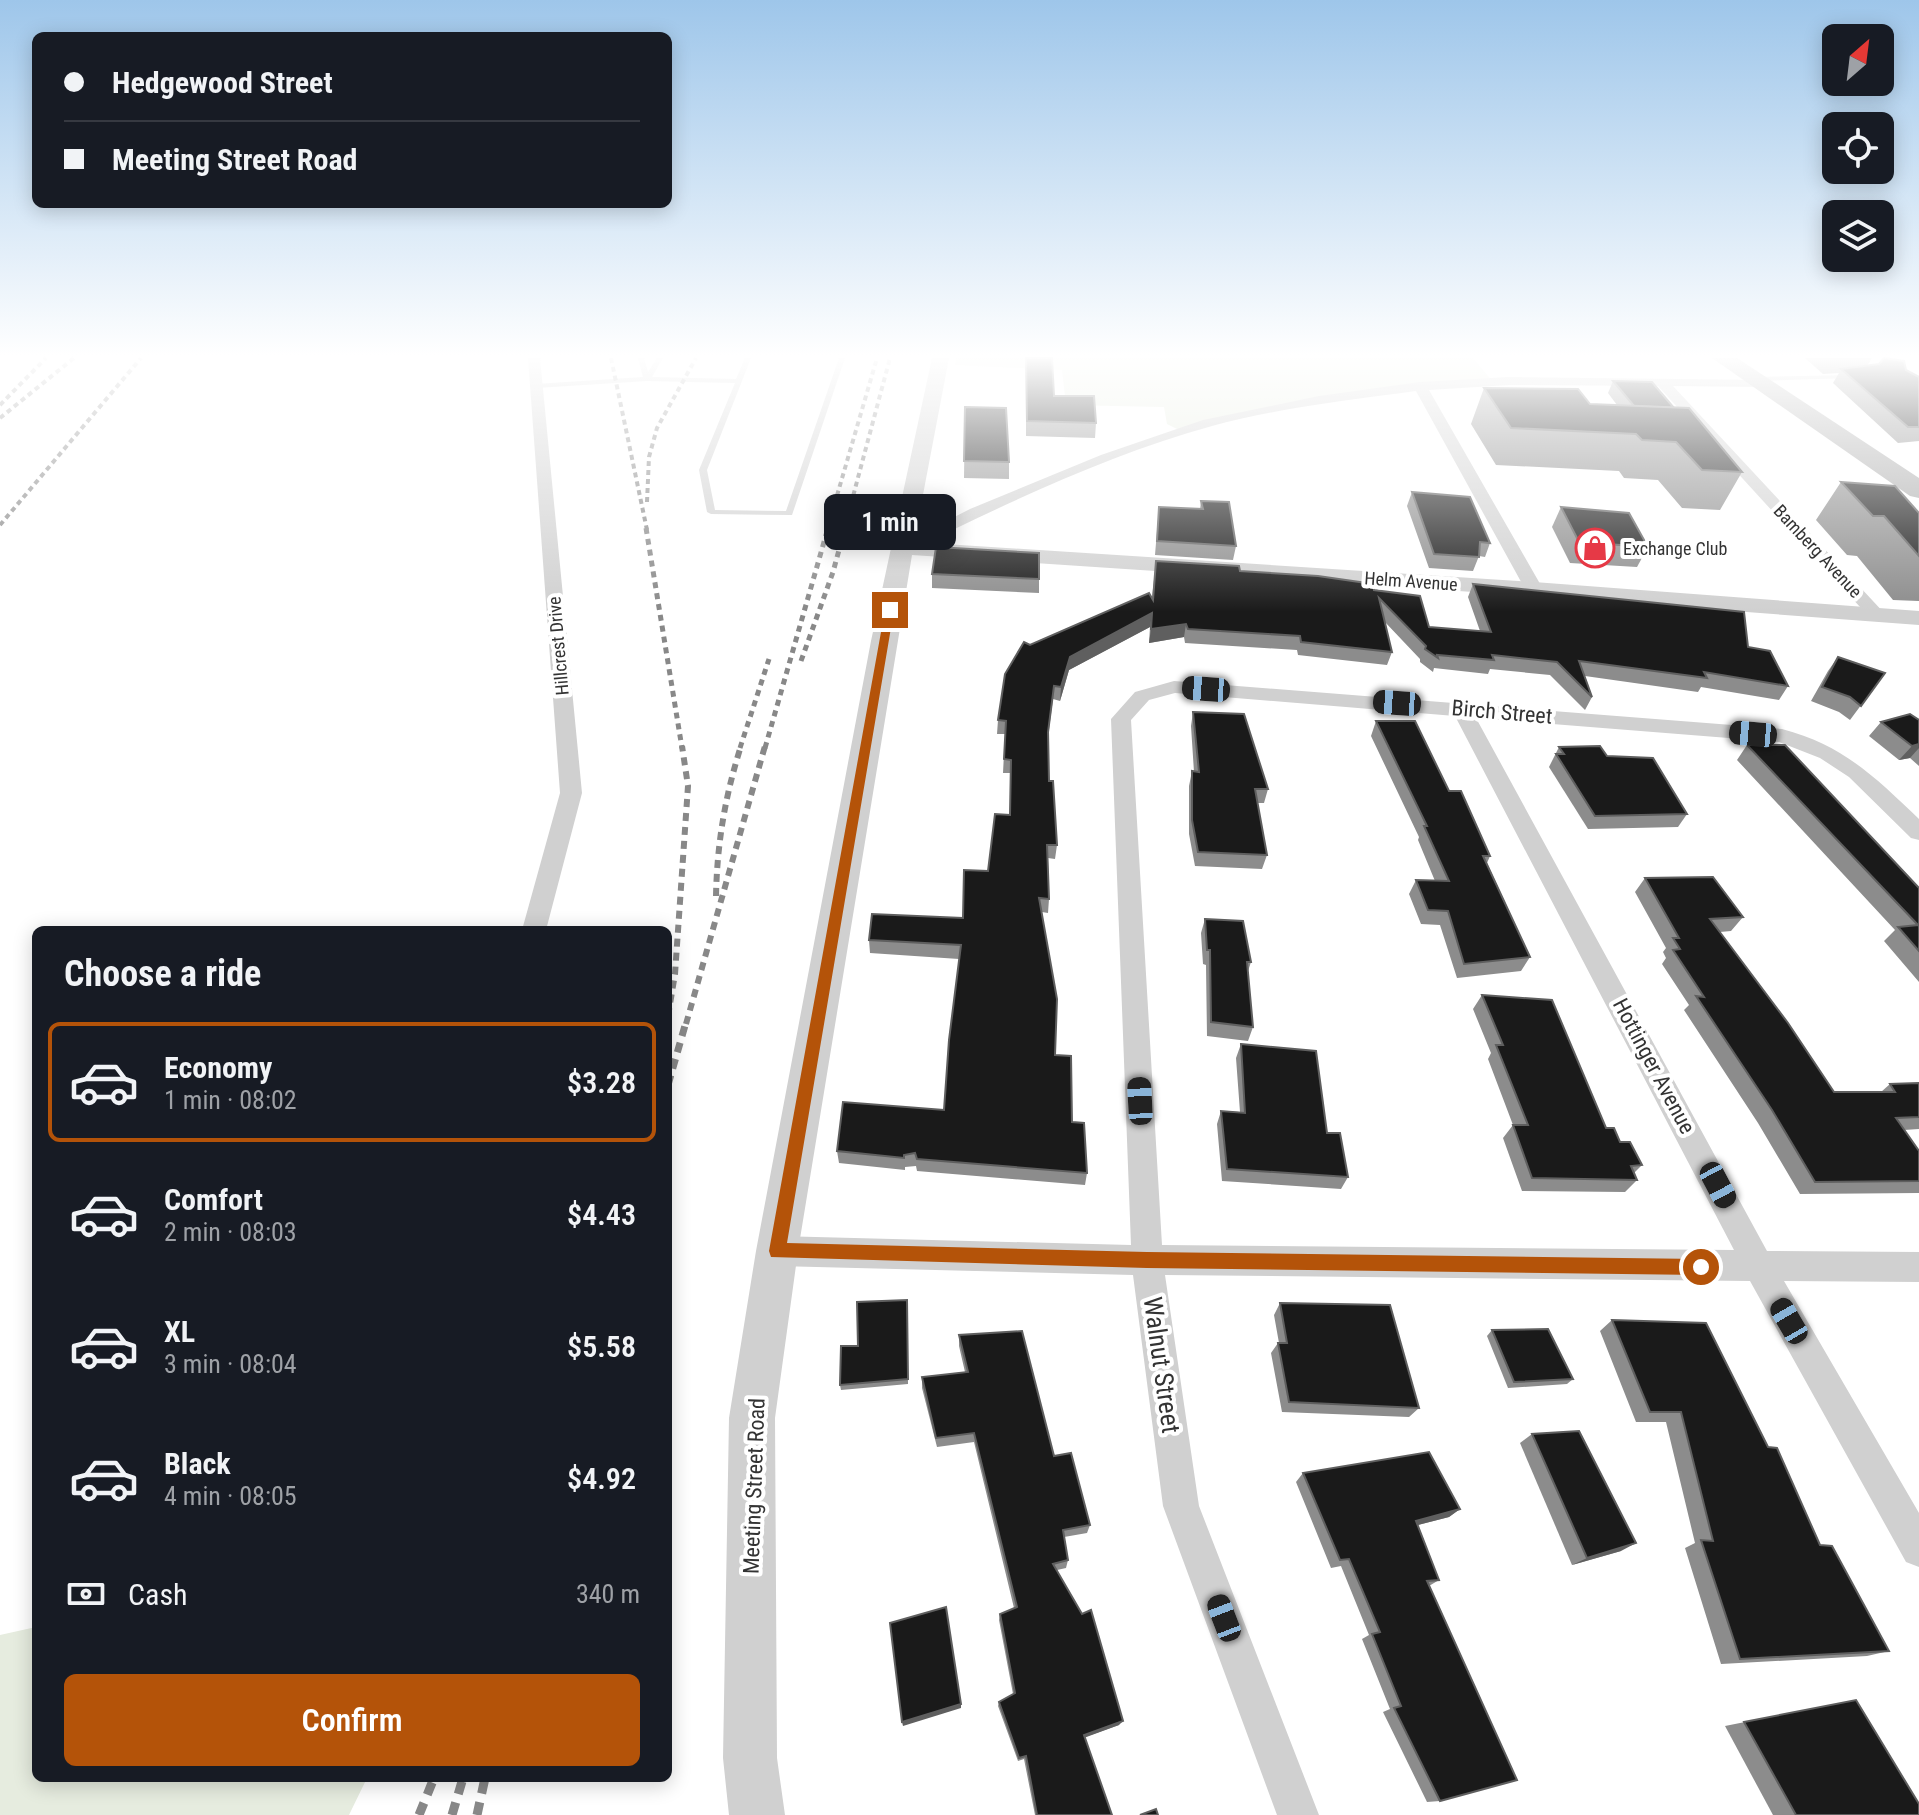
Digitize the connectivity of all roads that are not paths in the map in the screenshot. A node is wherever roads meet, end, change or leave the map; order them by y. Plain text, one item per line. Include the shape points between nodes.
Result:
1 (541, 443) edge
2 (713, 443) edge
3 (813, 443) edge
4 (923, 443) edge
5 (1152, 443) edge
6 (1452, 443) edge
7 (1718, 443) edge
8 (1849, 443) edge
9 (1919, 490) edge
10 (902, 548) junction
11 (1534, 589) junction
12 (1877, 615) junction
13 (1919, 618) edge
14 (1174, 687) joint
15 (1461, 708) junction
16 (1919, 832) edge
17 (535, 926) edge
18 (777, 1251) junction
19 (1147, 1260) junction
20 (1919, 1267) edge
21 (1762, 1268) junction
22 (1919, 1549) edge
23 (757, 1815) edge
24 (1298, 1815) edge

1 - 17 street, Hillcrest Drive via 571,793
2 - 3 lane via 703,470 711,512 789,513
4 - 10 street, Meeting Street Road
5 - 10 street via 976,512
6 - 11 street
7 - 12 street, Bamberg Avenue
8 - 9 main road
10 - 11 street, Helm Avenue
10 - 18 street, Meeting Street Road
11 - 12 street, Helm Avenue
12 - 13 street, Helm Avenue
14 - 15 street, Birch Street
14 - 19 street, Walnut Street via 1142,696 1121,719
15 - 16 street, Birch Street via 1782,736 1827,753 1857,772
15 - 21 street, Hottinger Avenue
18 - 19 street
18 - 23 street, Meeting Street Road via 752,1418 750,1758
19 - 21 street
19 - 24 street, Walnut Street via 1181,1506
20 - 21 street
21 - 22 street, Hottinger Avenue

